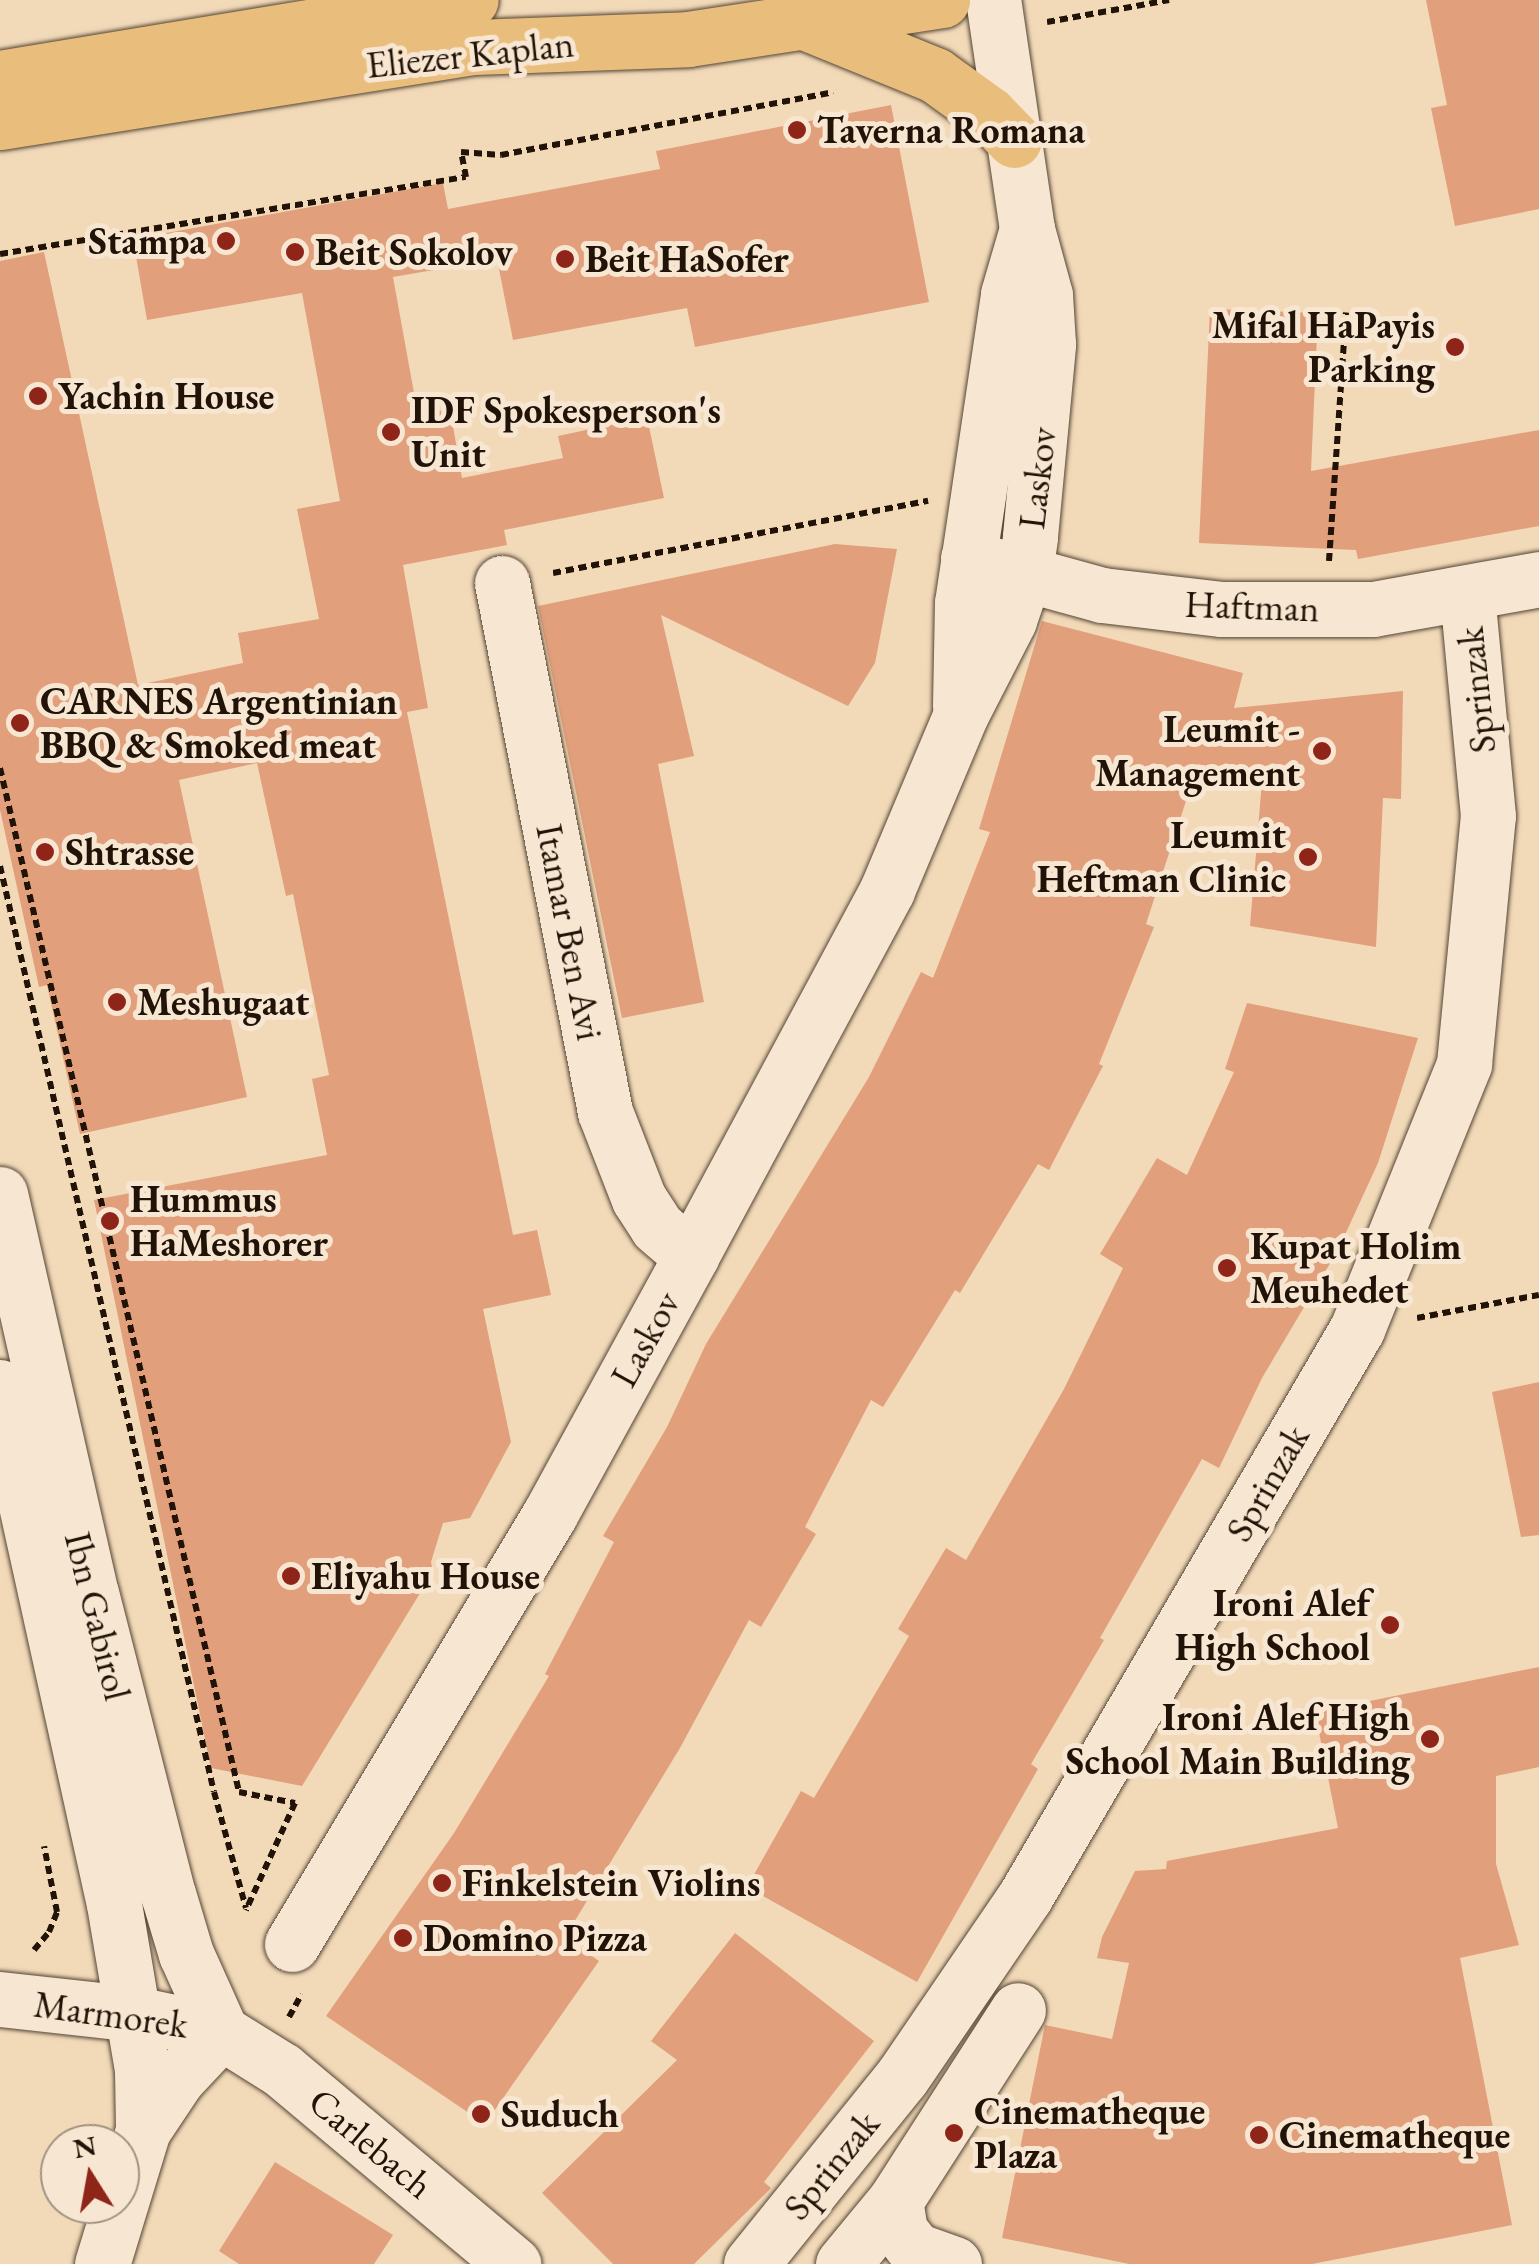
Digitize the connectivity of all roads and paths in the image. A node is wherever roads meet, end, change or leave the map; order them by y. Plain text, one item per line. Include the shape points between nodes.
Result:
1 (471, 0) edge
2 (942, 0) edge
3 (993, 0) edge
4 (804, 22) junction
5 (0, 78) edge
6 (0, 122) edge
7 (1014, 140) junction
8 (461, 152) dead end
9 (1027, 229) junction
10 (0, 254) edge
11 (1346, 313) dead end
12 (978, 492) junction
13 (968, 558) junction
14 (1025, 572) junction
15 (1539, 578) edge
16 (502, 583) joint
17 (1467, 593) junction
18 (1325, 609) junction
19 (960, 714) junction
20 (0, 768) edge
21 (0, 866) edge
22 (0, 1194) edge
23 (690, 1256) junction
24 (1539, 1295) edge
25 (1357, 1328) junction
26 (0, 1387) edge
27 (16, 1530) edge
28 (57, 1912) dead end
29 (292, 1944) dead end
30 (13, 1976) edge
31 (1018, 2010) dead end
32 (135, 2014) junction
33 (221, 2032) junction
34 (143, 2130) junction
35 (895, 2201) junction
36 (102, 2264) edge
37 (513, 2264) edge
38 (751, 2264) edge
39 (843, 2264) edge
40 (954, 2264) edge

1 - 5 main road, Eliezer Kaplan
2 - 4 main road, Eliezer Kaplan
3 - 7 street, Laskov
4 - 6 main road, Eliezer Kaplan via 688,40 474,47
4 - 7 main road via 935,75
7 - 9 street, Laskov
8 - 10 path via 466,177
9 - 12 street, Laskov via 966,430
9 - 14 street, Laskov via 1045,294 1048,344
11 - 18 path
12 - 13 street, Laskov
12 - 16 path
13 - 14 street, Haftman
13 - 19 street, Laskov
14 - 18 street, Haftman via 1102,595 1222,609
14 - 19 street, Laskov via 1010,620
15 - 17 street, Haftman
16 - 23 street, Itamar Ben Avi via 605,1112 639,1199 656,1227
17 - 18 street, Haftman via 1373,609
17 - 25 street, Sprinzak via 1488,816 1464,1064
19 - 23 street, Laskov via 887,890
20 - 21 path via 238,1792 295,1802 246,1910
22 - 33 street, Ibn Gabirol via 168,1894
23 - 29 street, Laskov via 478,1636
24 - 25 path
25 - 38 street, Sprinzak via 1026,1895 902,2076
26 - 27 street, Ibn Gabirol
27 - 32 street, Ibn Gabirol
28 - 30 path
30 - 32 street, Marmorek
31 - 35 street
32 - 33 street, Marmorek
32 - 34 street, Ibn Gabirol
33 - 34 street
33 - 37 street, Carlebach via 282,2070
34 - 36 street
35 - 39 street
35 - 40 street via 900,2231 915,2250

